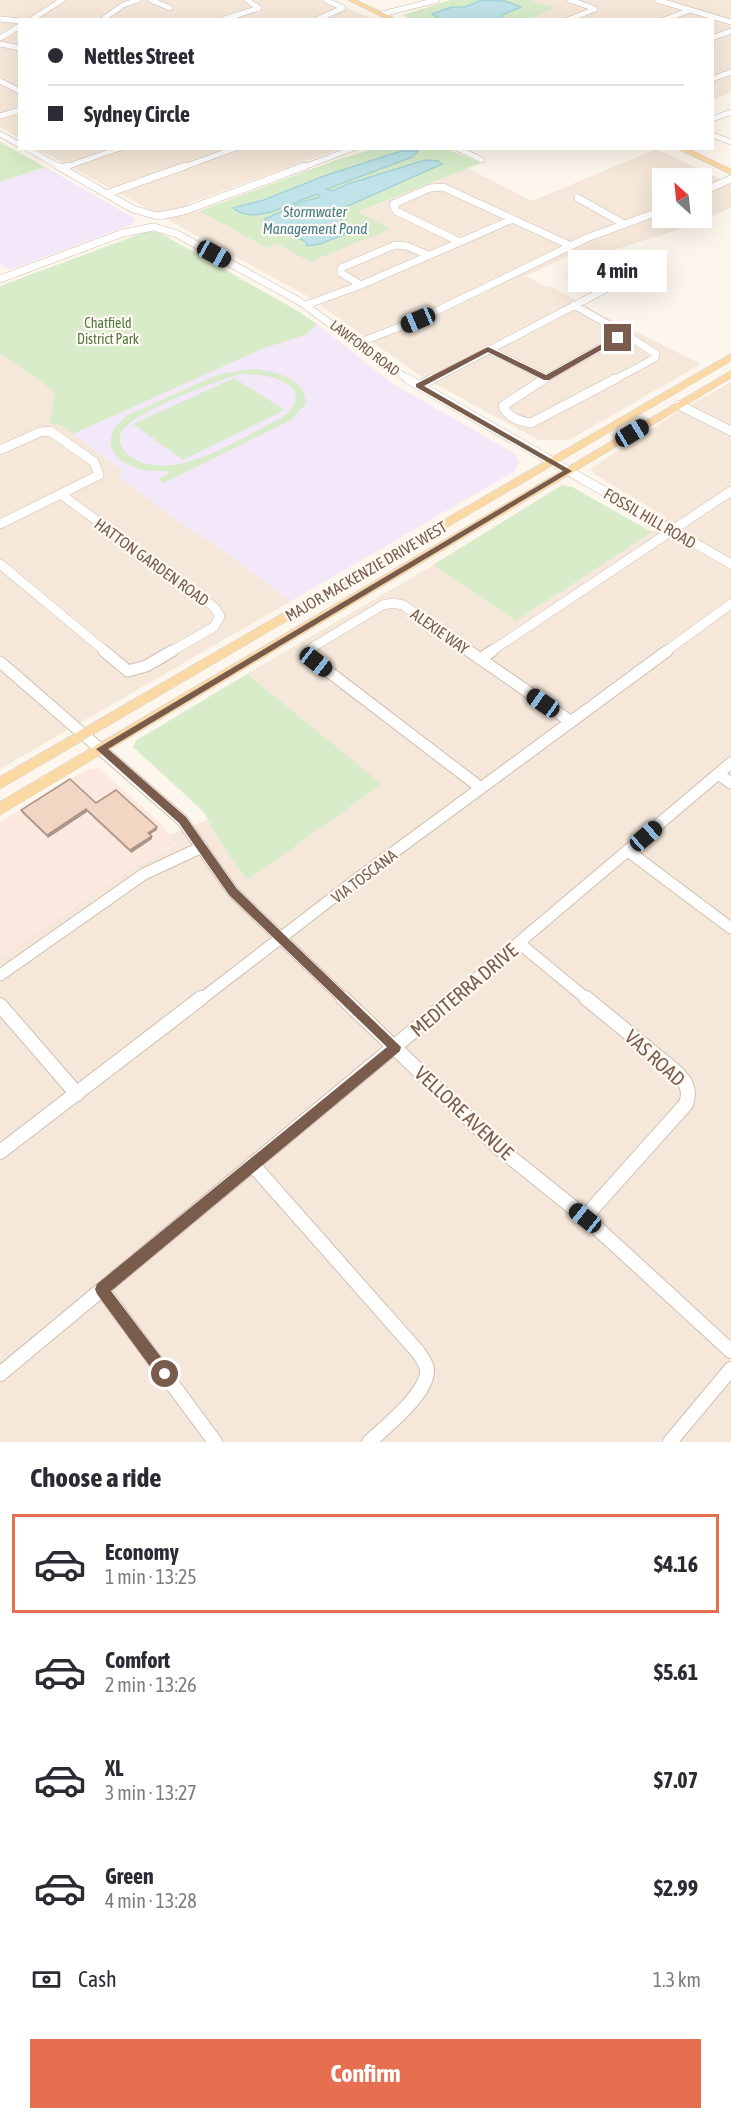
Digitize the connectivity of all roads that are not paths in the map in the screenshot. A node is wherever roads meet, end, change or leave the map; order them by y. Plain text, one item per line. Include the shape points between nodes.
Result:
1 (62, 0) edge
2 (138, 0) edge
3 (151, 0) edge
4 (247, 0) edge
5 (326, 0) edge
6 (351, 0) edge
7 (437, 0) edge
8 (570, 0) edge
9 (657, 0) edge
10 (170, 8) dead end
11 (690, 10) junction
12 (382, 14) junction
13 (34, 18) edge
14 (105, 18) edge
15 (228, 18) edge
16 (321, 18) edge
17 (391, 18) edge
18 (573, 18) edge
19 (669, 18) edge
20 (0, 19) edge
21 (18, 21) edge
22 (731, 22) edge
23 (18, 27) edge
24 (731, 31) edge
25 (714, 37) edge
26 (0, 38) edge
27 (0, 44) edge
28 (18, 48) edge
29 (731, 72) edge
30 (714, 78) edge
31 (0, 81) edge
32 (18, 90) edge
33 (18, 111) edge
34 (731, 112) edge
35 (0, 116) edge
36 (714, 118) edge
37 (0, 134) edge
38 (714, 136) edge
39 (731, 142) edge
40 (18, 144) edge
41 (30, 150) edge
42 (114, 150) edge
43 (230, 150) edge
44 (349, 150) edge
45 (462, 150) edge
46 (683, 150) edge
47 (482, 159) dead end
48 (62, 168) junction
49 (731, 172) edge
50 (731, 179) edge
51 (712, 188) edge
52 (106, 194) junction
53 (578, 198) dead end
54 (133, 209) junction
55 (184, 211) junction
56 (652, 214) edge
57 (158, 216) junction
58 (513, 219) junction
59 (143, 221) junction
60 (167, 222) junction
61 (624, 224) junction
62 (153, 227) junction
63 (123, 233) junction
64 (177, 234) junction
65 (460, 242) junction
66 (571, 246) junction
67 (428, 255) junction
68 (627, 278) dead end
69 (0, 279) edge
70 (361, 285) junction
71 (306, 305) junction
72 (573, 305) junction
73 (625, 334) junction
74 (358, 343) junction
75 (488, 349) junction
76 (731, 357) edge
77 (731, 374) edge
78 (546, 378) junction
79 (419, 386) junction
80 (679, 405) junction
81 (731, 431) edge
82 (0, 450) edge
83 (553, 461) junction
84 (568, 471) junction
85 (731, 491) edge
86 (62, 495) junction
87 (0, 524) edge
88 (672, 531) junction
89 (0, 564) edge
90 (731, 564) edge
91 (731, 604) edge
92 (480, 659) junction
93 (0, 662) edge
94 (570, 721) junction
95 (85, 735) junction
96 (100, 749) junction
97 (731, 763) edge
98 (718, 774) junction
99 (731, 783) edge
100 (0, 784) edge
101 (482, 788) junction
102 (0, 808) edge
103 (202, 847) junction
104 (628, 851) junction
105 (731, 928) edge
106 (281, 939) junction
107 (519, 943) junction
108 (0, 975) edge
109 (0, 1005) edge
110 (395, 1047) junction
111 (77, 1095) junction
112 (0, 1152) edge
113 (252, 1164) junction
114 (585, 1218) junction
115 (102, 1289) junction
116 (731, 1351) edge
117 (731, 1369) edge
118 (0, 1374) edge
119 (215, 1442) edge
120 (369, 1442) edge
121 (670, 1442) edge

1 - 13 street
2 - 14 street
3 - 10 street
4 - 15 street via 259,8
5 - 16 street via 343,8
6 - 12 main road
7 - 12 street
8 - 18 street via 595,9
9 - 11 street
11 - 19 street
11 - 22 street
12 - 17 main road
20 - 21 street
23 - 26 street
24 - 25 street
27 - 28 street
29 - 30 street
31 - 32 street
33 - 35 street
34 - 36 street
37 - 40 street
38 - 39 street
41 - 48 street
42 - 48 street
43 - 52 street
44 - 55 street
45 - 47 street
46 - 49 main road
48 - 52 street
50 - 51 street
52 - 54 street
53 - 61 street
54 - 57 street
54 - 59 street
55 - 57 street
55 - 60 street
56 - 61 street
57 - 59 street
57 - 60 street, LAWFORD ROAD
58 - 65 street
58 - 65 street via 443,187 430,188 393,204 396,211
58 - 66 street
59 - 62 street, LAWFORD ROAD
59 - 63 street
60 - 62 street
60 - 64 street, LAWFORD ROAD
61 - 66 street
62 - 63 street
62 - 64 street, LAWFORD ROAD
63 - 69 street
64 - 71 street, LAWFORD ROAD
65 - 67 street
66 - 74 street via 418,320
67 - 70 street
67 - 70 street via 394,245 341,267 341,273
68 - 72 street
70 - 71 street
71 - 74 street, LAWFORD ROAD
72 - 73 street
72 - 75 street
73 - 78 street
73 - 78 street via 652,349 654,358 537,422 520,421 504,412 506,404
74 - 79 street, LAWFORD ROAD
75 - 78 street
75 - 79 street
76 - 83 main road, MAJOR MACKENZIE DRIVE WEST
77 - 80 main road, MAJOR MACKENZIE DRIVE WEST
79 - 83 street, LAWFORD ROAD
80 - 81 street
80 - 84 main road, MAJOR MACKENZIE DRIVE WEST
82 - 86 street via 46,430 58,434 94,462 99,475
83 - 84 street, LAWFORD ROAD
83 - 95 main road, MAJOR MACKENZIE DRIVE WEST
84 - 88 street, FOSSIL HILL ROAD
84 - 96 main road, MAJOR MACKENZIE DRIVE WEST
85 - 88 street
86 - 87 street
86 - 89 street, HATTON GARDEN ROAD via 214,607 220,616 214,627 146,666 128,671
88 - 90 street, FOSSIL HILL ROAD
88 - 92 street
91 - 94 street, VIA TOSCANA
92 - 94 street, ALEXIE WAY
92 - 101 street, ALEXIE WAY via 403,605 393,603 383,605 313,647 310,654
93 - 95 street, VELLORE AVENUE
94 - 101 street, VIA TOSCANA
95 - 96 street, VELLORE AVENUE
95 - 100 main road, MAJOR MACKENZIE DRIVE WEST
96 - 102 main road, MAJOR MACKENZIE DRIVE WEST
96 - 103 street, VELLORE AVENUE via 182,820
97 - 98 street, MEDITERRA DRIVE
98 - 99 street
98 - 104 street, MEDITERRA DRIVE
101 - 106 street, VIA TOSCANA
103 - 106 street, VELLORE AVENUE via 233,892
103 - 108 street via 144,874
104 - 105 street
104 - 107 street, MEDITERRA DRIVE
106 - 110 street, VELLORE AVENUE
106 - 111 street, VIA TOSCANA
107 - 110 street, MEDITERRA DRIVE
107 - 114 street, VAS ROAD via 665,1063 689,1089 686,1104
109 - 111 street
110 - 113 street, MEDITERRA DRIVE
110 - 114 street, VELLORE AVENUE via 499,1148
111 - 112 street, VIA TOSCANA
113 - 115 street, MEDITERRA DRIVE
113 - 120 street via 418,1352 427,1368 419,1392
114 - 116 street, VELLORE AVENUE
115 - 118 street, MEDITERRA DRIVE
115 - 119 street
117 - 121 street

